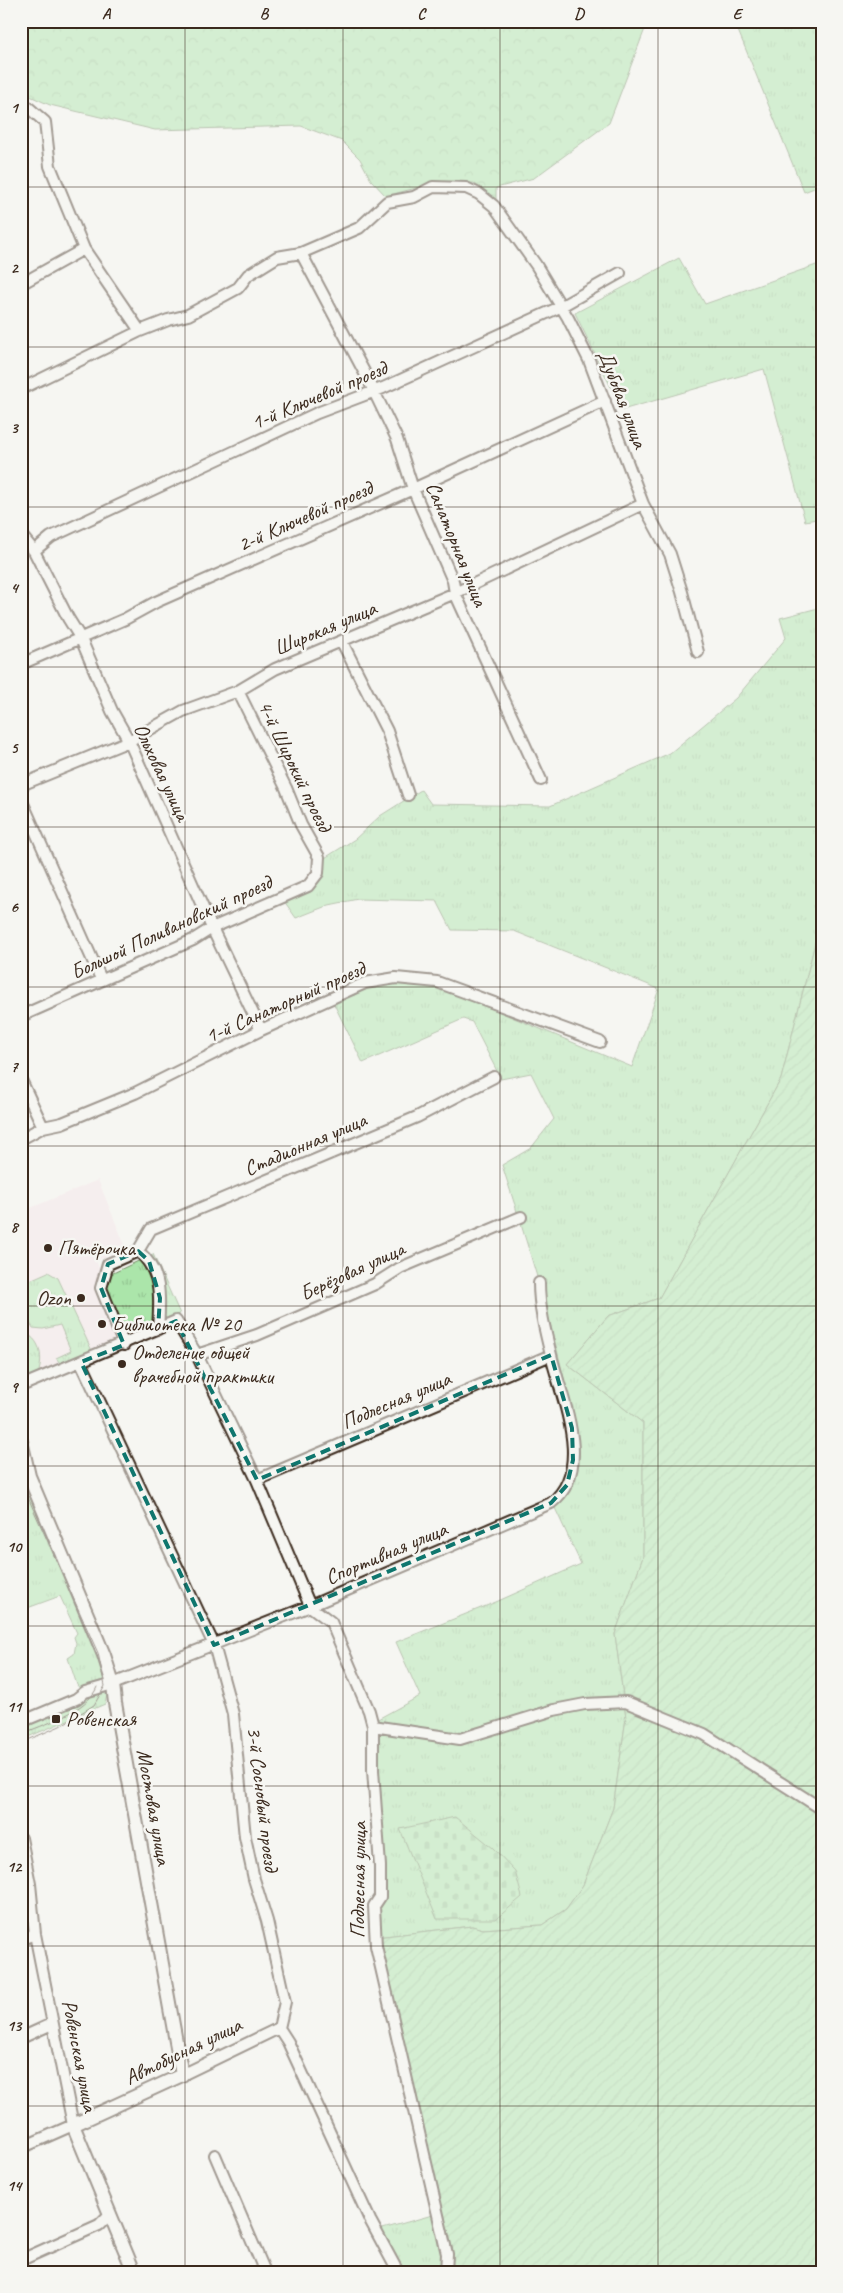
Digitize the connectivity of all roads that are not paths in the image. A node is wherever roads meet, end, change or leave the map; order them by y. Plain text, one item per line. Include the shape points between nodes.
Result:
1 (21, 101) edge
2 (84, 249) junction
3 (301, 253) junction
4 (620, 273) dead end
5 (21, 284) edge
6 (560, 307) junction
7 (140, 331) junction
8 (21, 388) edge
9 (373, 391) junction
10 (604, 401) junction
11 (413, 489) junction
12 (643, 504) junction
13 (21, 536) edge
14 (34, 551) junction
15 (455, 594) junction
16 (81, 639) junction
17 (342, 642) junction
18 (698, 652) dead end
19 (21, 664) edge
20 (238, 690) junction
21 (129, 741) junction
22 (542, 780) dead end
23 (21, 785) edge
24 (408, 795) dead end
25 (21, 799) edge
26 (319, 857) joint
27 (212, 928) junction
28 (101, 979) junction
29 (21, 1016) edge
30 (260, 1030) junction
31 (600, 1042) dead end
32 (494, 1077) dead end
33 (21, 1080) edge
34 (43, 1127) junction
35 (21, 1138) edge
36 (521, 1217) dead end
37 (138, 1251) junction
38 (539, 1283) dead end
39 (158, 1330) junction
40 (124, 1345) junction
41 (197, 1355) junction
42 (551, 1355) junction
43 (81, 1362) junction
44 (21, 1386) edge
45 (21, 1441) edge
46 (25, 1480) edge
47 (257, 1480) junction
48 (310, 1606) junction
49 (214, 1645) junction
50 (114, 1684) junction
51 (21, 1722) edge
52 (373, 1726) junction
53 (822, 1809) edge
54 (21, 1838) edge
55 (35, 1934) junction
56 (21, 1939) edge
57 (52, 2024) junction
58 (279, 2028) junction
59 (21, 2038) edge
60 (182, 2075) junction
61 (73, 2125) junction
62 (21, 2148) edge
63 (215, 2155) dead end
64 (110, 2214) junction
65 (21, 2260) edge
66 (134, 2272) edge
67 (265, 2272) edge
68 (398, 2272) edge
69 (446, 2272) edge

1 - 2 street via 45,122 50,166
2 - 5 street
2 - 7 street
3 - 6 street, Дубовая улица via 359,228 387,202 414,197 433,187 466,188 494,206 536,265
3 - 7 street via 278,257 248,275 238,288 188,315
3 - 9 street, Санаторная улица
4 - 6 street, 1-й Ключевой проезд
6 - 9 street, 1-й Ключевой проезд
6 - 10 street, Дубовая улица via 589,360
7 - 8 street
9 - 11 street, Санаторная улица via 397,439
9 - 14 street, 1-й Ключевой проезд via 51,537
10 - 11 street, 2-й Ключевой проезд
10 - 12 street, Дубовая улица
11 - 15 street, Санаторная улица via 453,581
11 - 16 street, 2-й Ключевой проезд via 156,602
12 - 15 street, Широкая улица
12 - 18 street, Дубовая улица via 670,554
13 - 14 street, Ольховая улица
14 - 16 street, Ольховая улица
15 - 17 street, Широкая улица
15 - 22 street, Санаторная улица
16 - 19 street, 2-й Ключевой проезд
16 - 21 street, Ольховая улица via 112,711
17 - 20 street, Широкая улица via 275,669
17 - 24 street via 387,731
20 - 21 street, Широкая улица via 183,711
20 - 26 street, 4-й Широкий проезд via 286,788 300,825
21 - 23 street, Широкая улица
21 - 27 street, Ольховая улица
25 - 28 street
26 - 27 street, Большой Поливановский проезд via 318,873 308,886
27 - 28 street, Большой Поливановский проезд via 193,940
27 - 30 street, Ольховая улица
28 - 29 street, Большой Поливановский проезд
30 - 31 street, 1-й Санаторный проезд via 365,984 396,978 437,982
30 - 34 street, 1-й Санаторный проезд via 135,1092 62,1123
32 - 37 street, Стадионная улица via 417,1117 151,1229
33 - 34 street
34 - 35 street, 1-й Санаторный проезд
36 - 41 street, Берёзовая улица via 400,1268 375,1284 257,1334
37 - 39 street via 149,1261 158,1282
37 - 40 street via 108,1264 102,1288
38 - 42 street, Спортивная улица
39 - 40 street
39 - 41 street, Подлесная улица via 176,1321
40 - 43 street
41 - 47 street, Подлесная улица
42 - 47 street, Подлесная улица
42 - 48 street, Спортивная улица via 572,1428 573,1460 567,1485 560,1496 551,1503
43 - 44 street
43 - 49 street, 3-й Сосновый проезд
45 - 46 street, Мостовая улица
46 - 50 street, Мостовая улица
47 - 48 street, Подлесная улица
48 - 49 street, Спортивная улица
48 - 52 street, Подлесная улица via 331,1622
49 - 50 street, Спортивная улица
49 - 58 street, 3-й Сосновый проезд via 233,1714 250,1862 286,2002
50 - 51 street, Спортивная улица via 85,1692 76,1699
50 - 60 street, Мостовая улица
52 - 53 street via 460,1739 554,1710 585,1704 626,1702 704,1734
52 - 69 street, Подлесная улица via 380,1866 380,1897 374,1906 376,1946 447,2254
54 - 55 street, Ровенская улица
55 - 56 street
55 - 57 street, Ровенская улица
57 - 59 street
57 - 61 street, Ровенская улица
58 - 60 street, Автобусная улица
58 - 68 street
60 - 61 street, Автобусная улица
61 - 62 street, Автобусная улица
61 - 64 street, Ровенская улица
63 - 67 street
64 - 65 street via 99,2225
64 - 66 street, Ровенская улица

